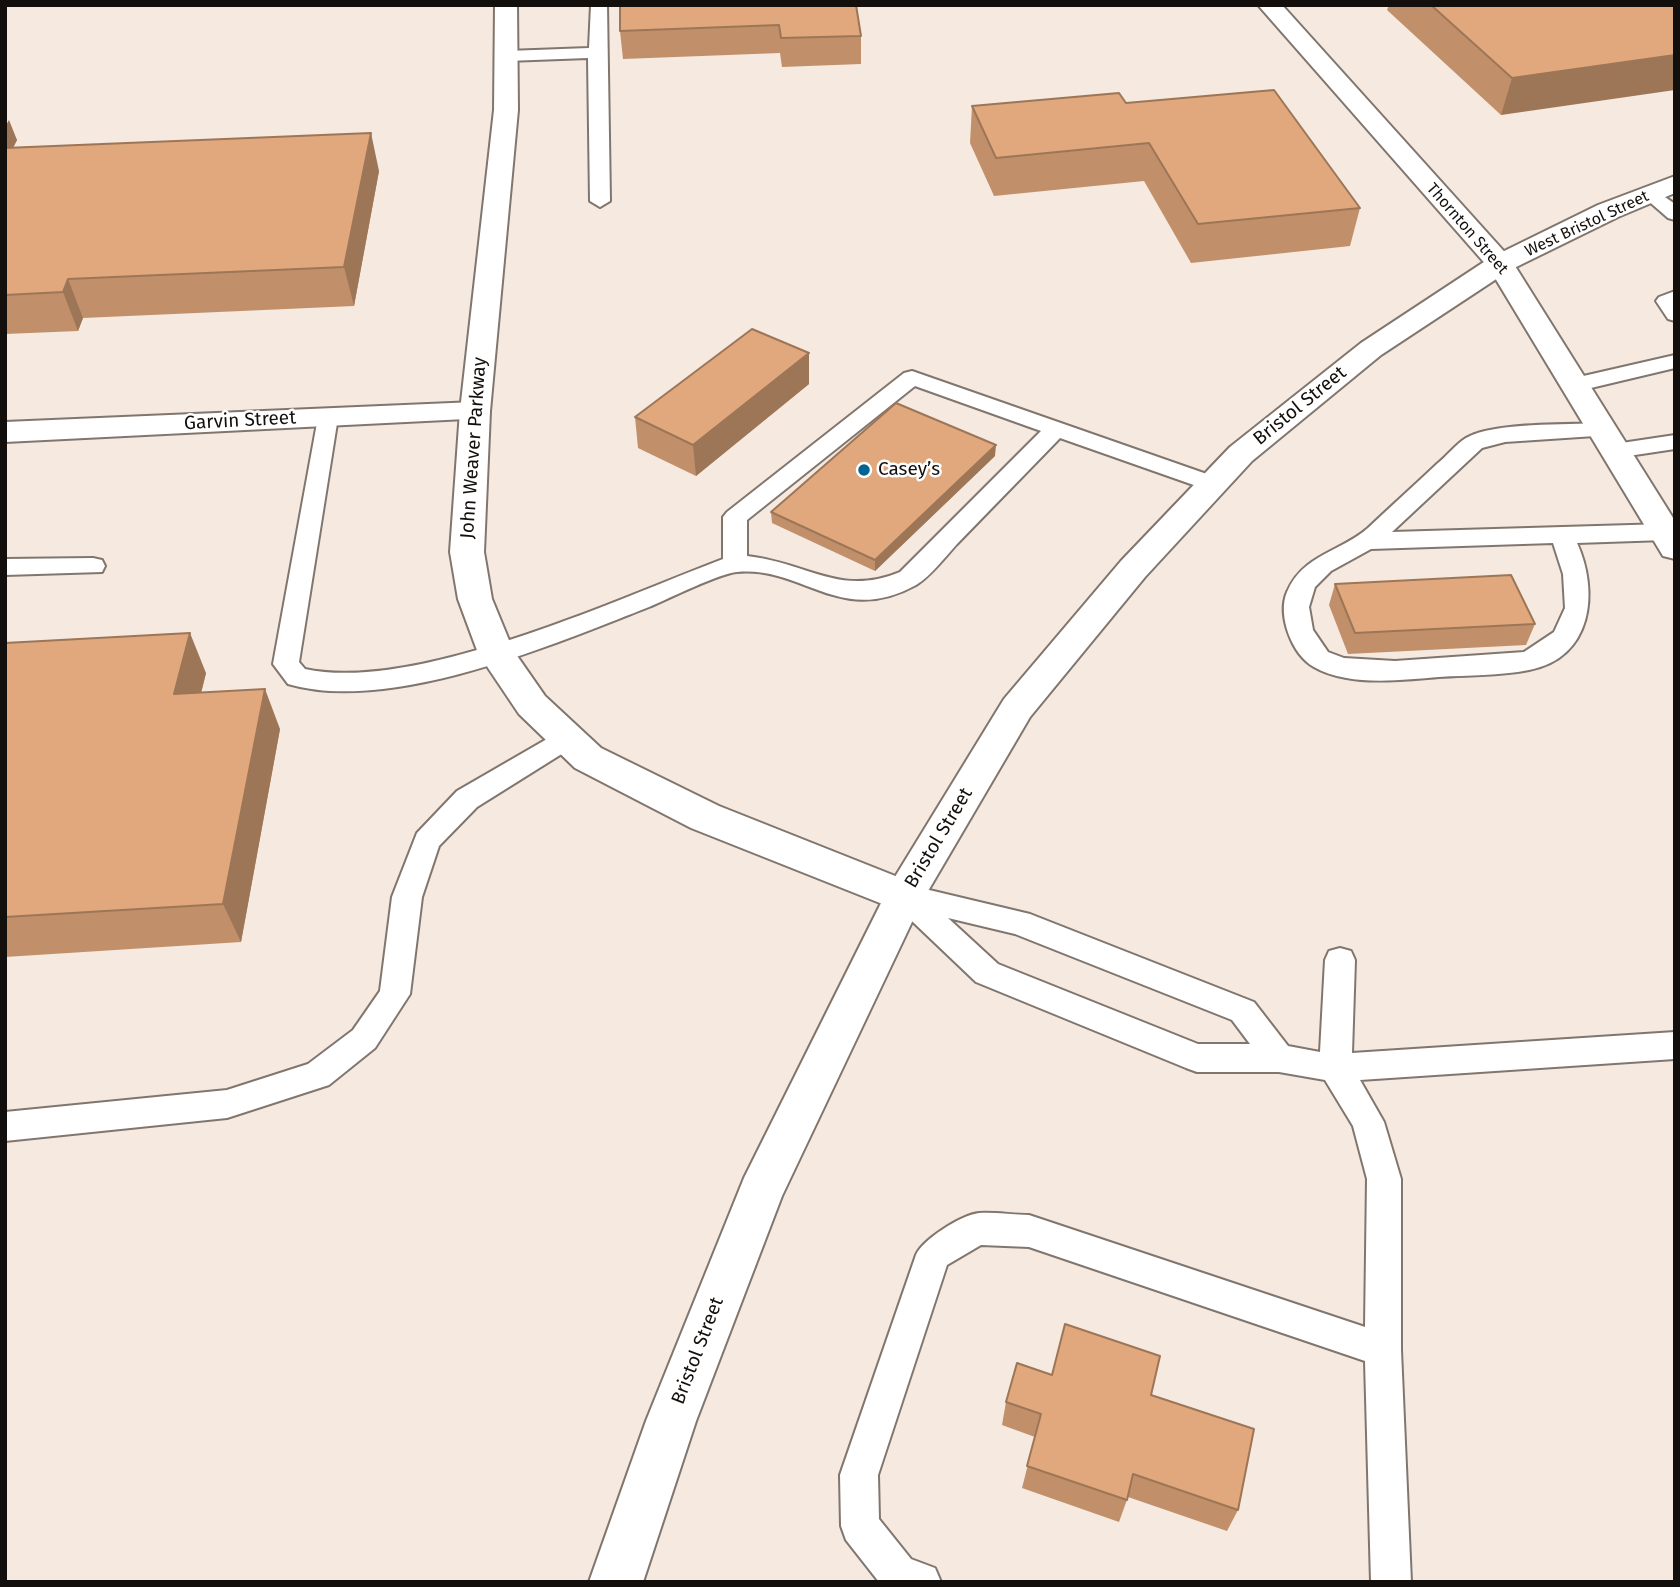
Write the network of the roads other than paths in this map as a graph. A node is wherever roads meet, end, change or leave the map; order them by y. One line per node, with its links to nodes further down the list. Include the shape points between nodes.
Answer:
1 (506, 5): 5 (main road, John Weaver Parkway)
2 (599, 5): 4 (lane)
3 (1269, 5): 9 (main road, Thornton Street)
4 (597, 53): 5 (lane); 7 (lane)
5 (507, 56): 14 (main road, John Weaver Parkway, via 506,110)
6 (1663, 189): 8 (lane); 9 (main road, West Bristol Street)
7 (600, 201)
8 (1675, 214)
9 (1500, 264): 13 (main road, Thornton Street); 20 (main road, Bristol Street, via 1371,349 1241,454)
10 (1675, 297): 11 (lane, via 1666,301)
11 (1675, 315)
12 (1675, 361): 13 (lane)
13 (1574, 385): 18 (main road, Thornton Street)
14 (475, 411): 15 (main road, Garvin Street); 27 (main road, John Weaver Parkway, via 467,552 475,599)
15 (327, 417): 17 (main road, Garvin Street); 27 (lane, via 286,664 297,677 332,683 405,674)
16 (1056, 429): 20 (lane); 24 (lane, via 909,578 885,589 860,594 827,589 786,571); 24 (lane, via 912,377 735,517)
17 (5, 432)
18 (1609, 440): 19 (lane); 22 (main road, Thornton Street); 23 (lane, via 1505,435 1474,443)
19 (1675, 442)
20 (1213, 484): 29 (main road, Bristol Street, via 1133,569 1017,708)
21 (1561, 535): 22 (lane); 23 (lane); 23 (lane, via 1575,562 1577,616 1551,652 1529,662 1353,670 1322,660 1305,640 1296,610 1299,590 1331,557)
22 (1670, 540)
23 (1367, 541)
24 (735, 563): 27 (lane)
25 (93, 566): 26 (lane)
26 (5, 567)
27 (496, 653): 28 (main road, John Weaver Parkway, via 532,705)
28 (566, 738): 29 (main road, John Weaver Parkway, via 588,758 705,817); 34 (lane, via 467,799 427,841 407,897 395,995 364,1039 318,1075 227,1104)
29 (904, 896): 32 (lane, via 1019,923 1243,1011); 32 (lane, via 987,973 1197,1058); 36 (main road, Bristol Street, via 760,1194 671,1421)
30 (1340, 960): 33 (lane)
31 (1675, 1045): 33 (lane)
32 (1279, 1058): 33 (lane)
33 (1335, 1068): 35 (lane, via 1368,1122 1384,1179)
34 (5, 1127)
35 (1383, 1350): 37 (lane, via 1029,1231 977,1229 933,1255 859,1475 860,1527 899,1574); 38 (lane)
36 (616, 1582)
37 (920, 1582)
38 (1391, 1582)

